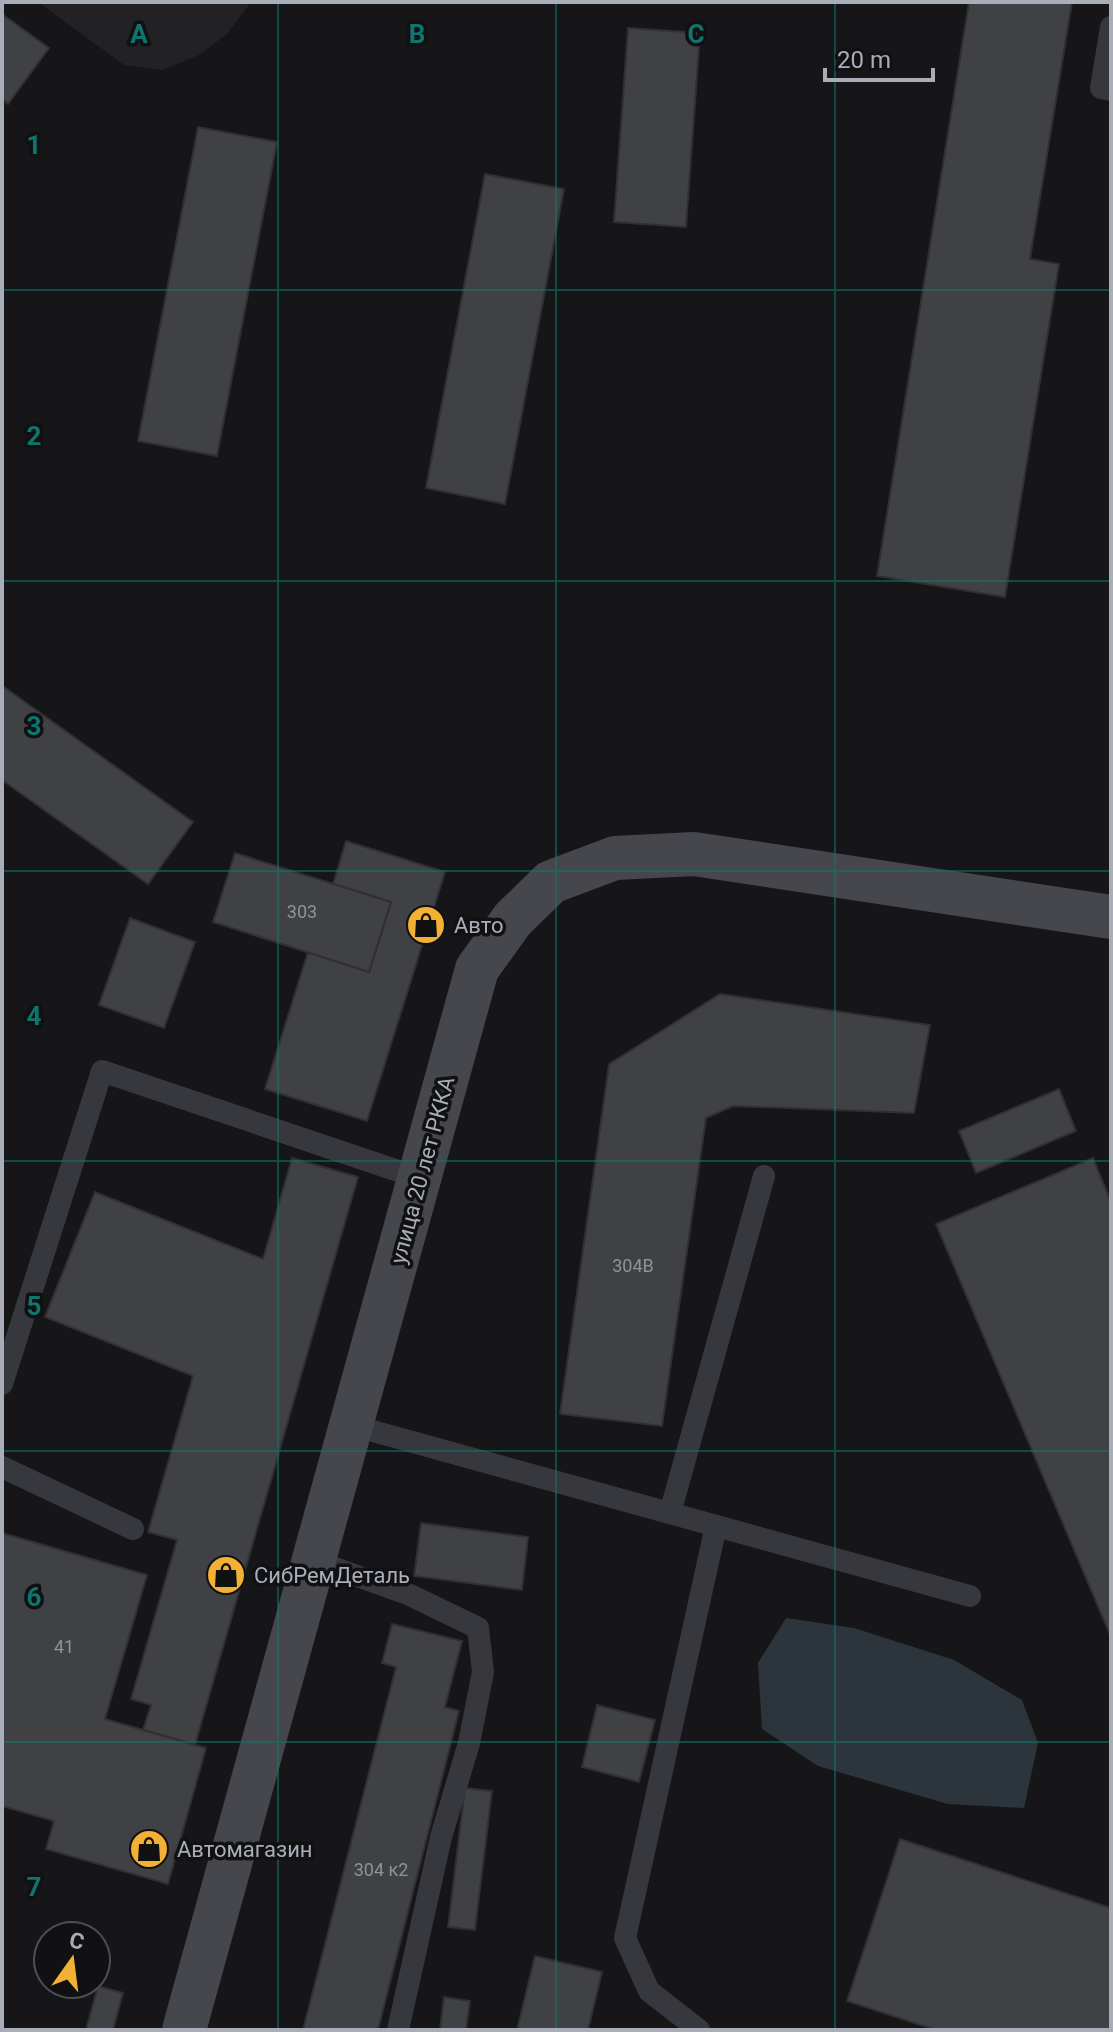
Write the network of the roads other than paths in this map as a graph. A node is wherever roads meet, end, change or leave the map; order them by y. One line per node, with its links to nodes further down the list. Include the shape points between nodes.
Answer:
1 (1111, 27): 2 (lane, via 1101,88)
2 (1111, 90)
3 (1111, 917): 5 (main road, улица 20 лет РККА, via 694,854 615,858 589,867 551,882 513,919 477,969)
4 (764, 1176): 9 (lane)
5 (419, 1178): 6 (lane, via 102,1071); 7 (main road, улица 20 лет РККА)
6 (2, 1384)
7 (351, 1425): 9 (lane); 14 (main road, улица 20 лет РККА)
8 (2, 1467): 11 (lane)
9 (670, 1513): 10 (lane)
10 (716, 1526): 13 (lane); 16 (lane, via 625,1938 649,1991)
11 (133, 1529)
12 (310, 1559): 15 (lane, via 410,1595 478,1628 483,1672 469,1743 441,1837)
13 (970, 1596)
14 (184, 2030)
15 (398, 2030)
16 (699, 2030)

